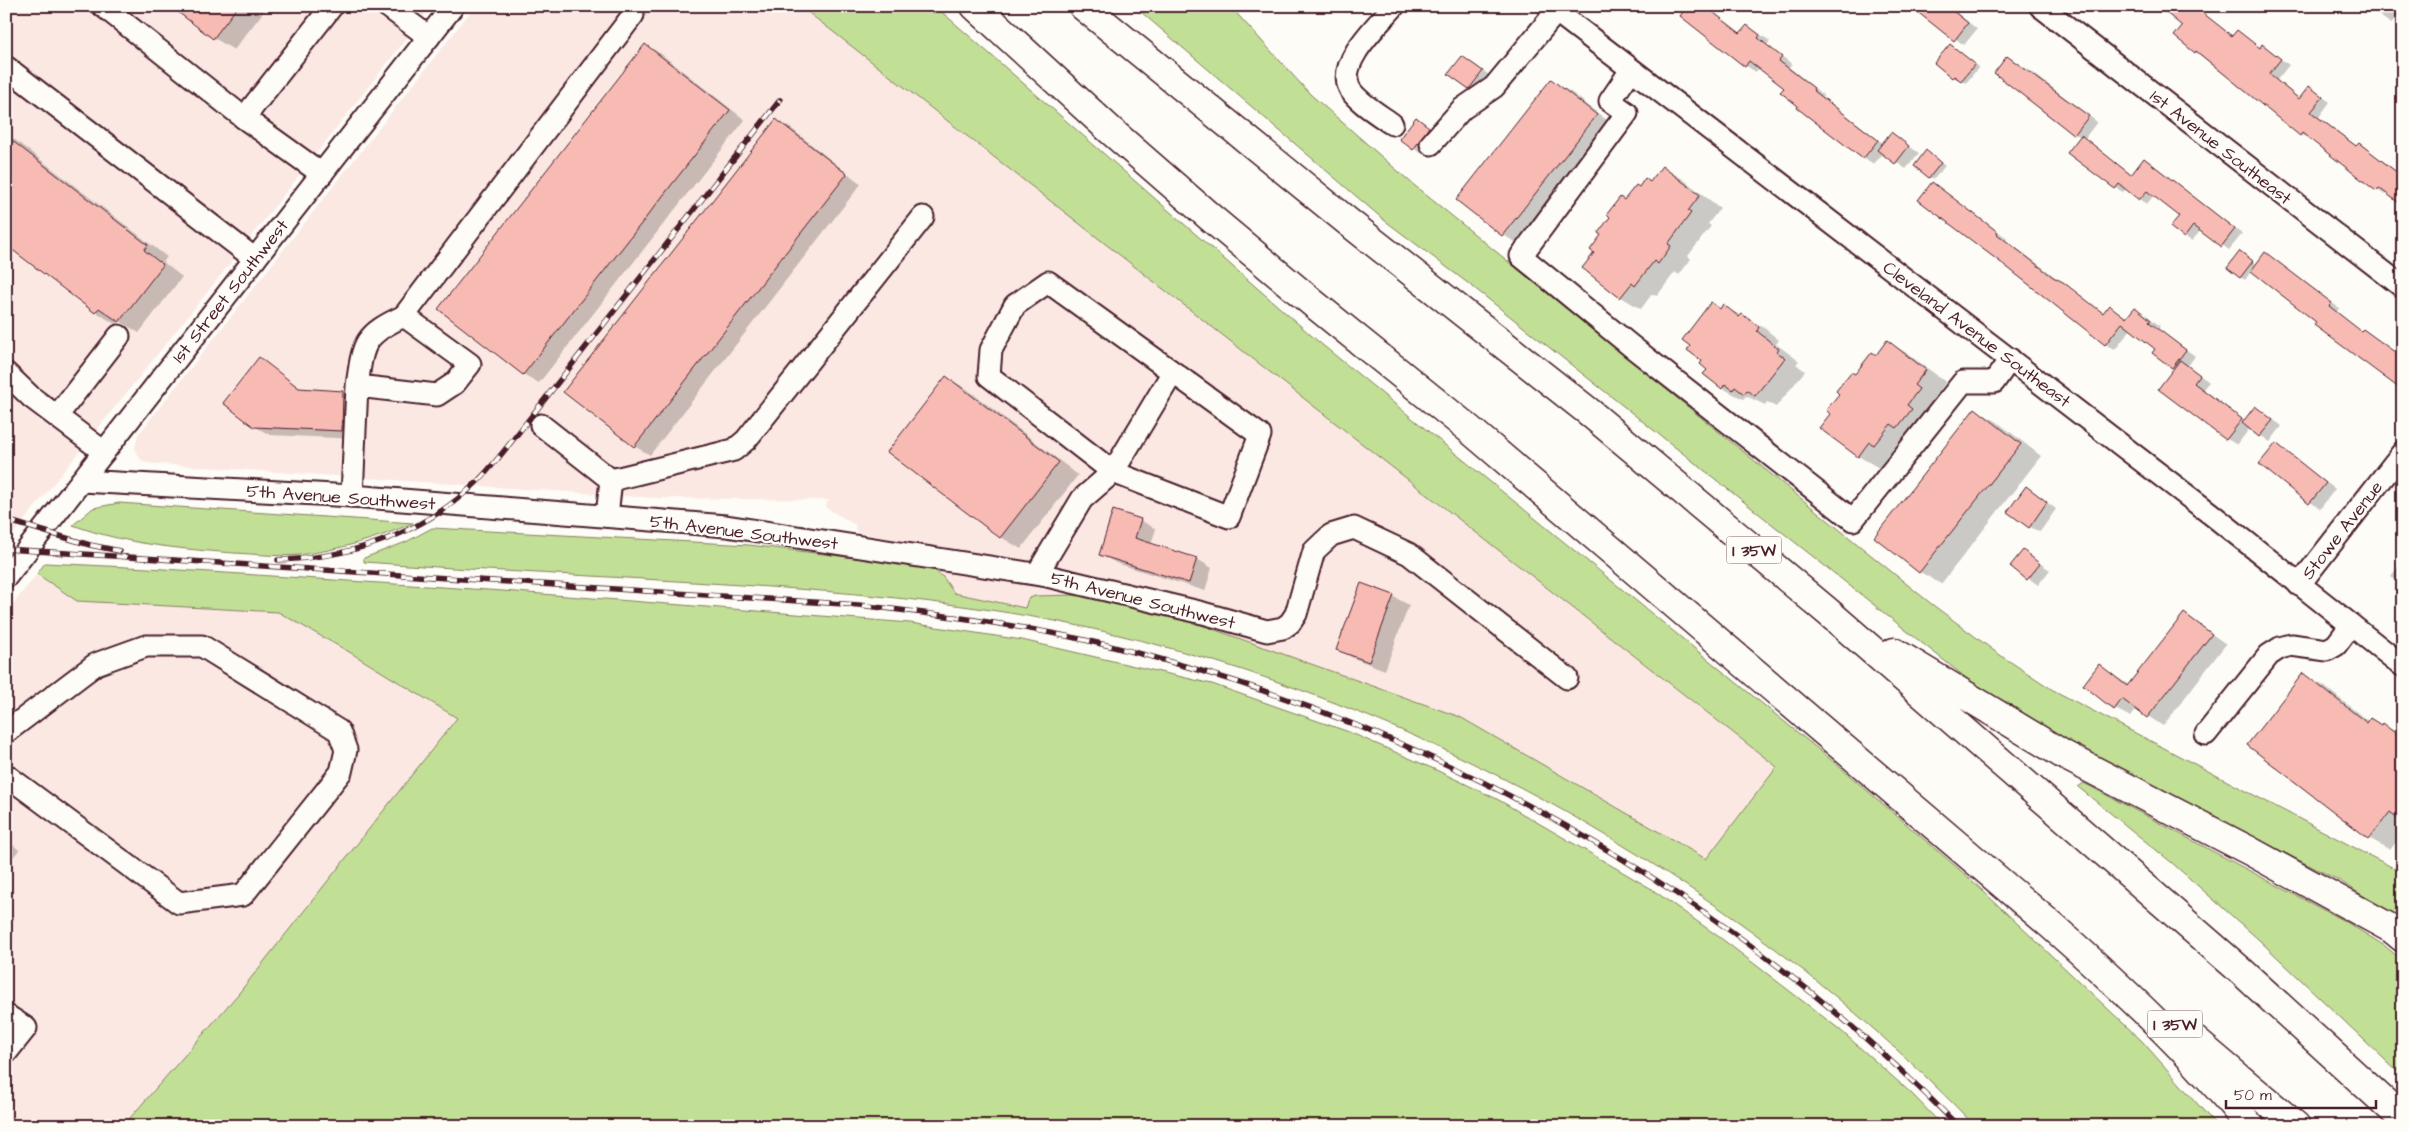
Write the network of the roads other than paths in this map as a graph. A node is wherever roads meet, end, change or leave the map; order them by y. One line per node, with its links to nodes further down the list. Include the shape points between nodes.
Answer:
1 (103, 6): 14 (street)
2 (332, 6): 14 (street)
3 (387, 6): 11 (street)
4 (453, 6): 11 (street, 1st Street Southwest)
5 (632, 6): 21 (street, via 633,15)
6 (975, 6): 46 (highway, I 35W, via 1211,218 1468,429)
7 (1083, 6): 39 (highway, I 35W, via 1589,412)
8 (1394, 6): 15 (street, via 1354,54 1347,71 1349,87 1361,101)
9 (2040, 6): 20 (street, 1st Avenue Southeast)
10 (1552, 9): 13 (street, Cleveland Avenue Southeast); 16 (street, via 1494,87 1462,109)
11 (429, 37): 17 (street, 1st Street Southwest)
12 (6, 67): 19 (street)
13 (1631, 70): 23 (street, Cleveland Avenue Southeast); 23 (street, via 1610,101 1627,113 1521,256 1853,520 1963,382 1994,382)
14 (244, 118): 17 (street)
15 (1392, 124)
16 (1431, 144)
17 (322, 174): 19 (street, 1st Street Southwest)
18 (923, 217): 32 (street, via 746,440 734,450)
19 (255, 259): 29 (street, 1st Street Southwest)
20 (2403, 287)
21 (404, 316): 26 (street, via 369,337); 26 (street, via 470,364 455,383 437,395)
22 (119, 336): 27 (street)
23 (2010, 359): 38 (street, Cleveland Avenue Southeast)
24 (1173, 372): 31 (street); 31 (street, via 1260,435 1228,517); 31 (street, via 1048,282 1015,305 992,350 989,376)
25 (6, 373): 27 (street)
26 (356, 386): 34 (street)
27 (56, 416): 29 (street)
28 (541, 425): 32 (street)
29 (104, 452): 33 (street, 1st Street Southwest)
30 (2403, 452): 38 (street, Stowe Avenue)
31 (1113, 472): 36 (street, via 1082,499)
32 (612, 480): 35 (street)
33 (81, 481): 34 (street, 5th Avenue Southwest); 37 (street, 1st Street Southwest)
34 (352, 496): 35 (street, 5th Avenue Southwest)
35 (607, 516): 36 (street, 5th Avenue Southwest, via 726,526)
36 (1037, 574): 42 (street, 5th Avenue Southwest, via 1253,628 1277,630 1290,623 1298,610 1314,551 1331,535 1354,528 1409,554)
37 (6, 577)
38 (2299, 585): 40 (street, Cleveland Avenue Southeast)
39 (1828, 612): 47 (highway, via 2064,756 2318,887); 50 (highway, I 35W, via 2240,970)
40 (2350, 625): 41 (street, Cleveland Avenue Southeast); 44 (street, via 2336,645 2327,650 2291,645 2269,655)
41 (2403, 666)
42 (1567, 678)
43 (6, 732): 45 (street, via 96,664 146,646 202,646 339,731 346,750 341,772 244,895 179,903)
44 (2206, 734)
45 (6, 776)
46 (2052, 926): 51 (highway, via 2180,1046); 52 (highway, I 35W, via 2214,1055)
47 (2403, 938)
48 (6, 1015): 49 (street, via 26,1028)
49 (6, 1053)
50 (2403, 1119)
51 (2250, 1126)
52 (2296, 1126)

